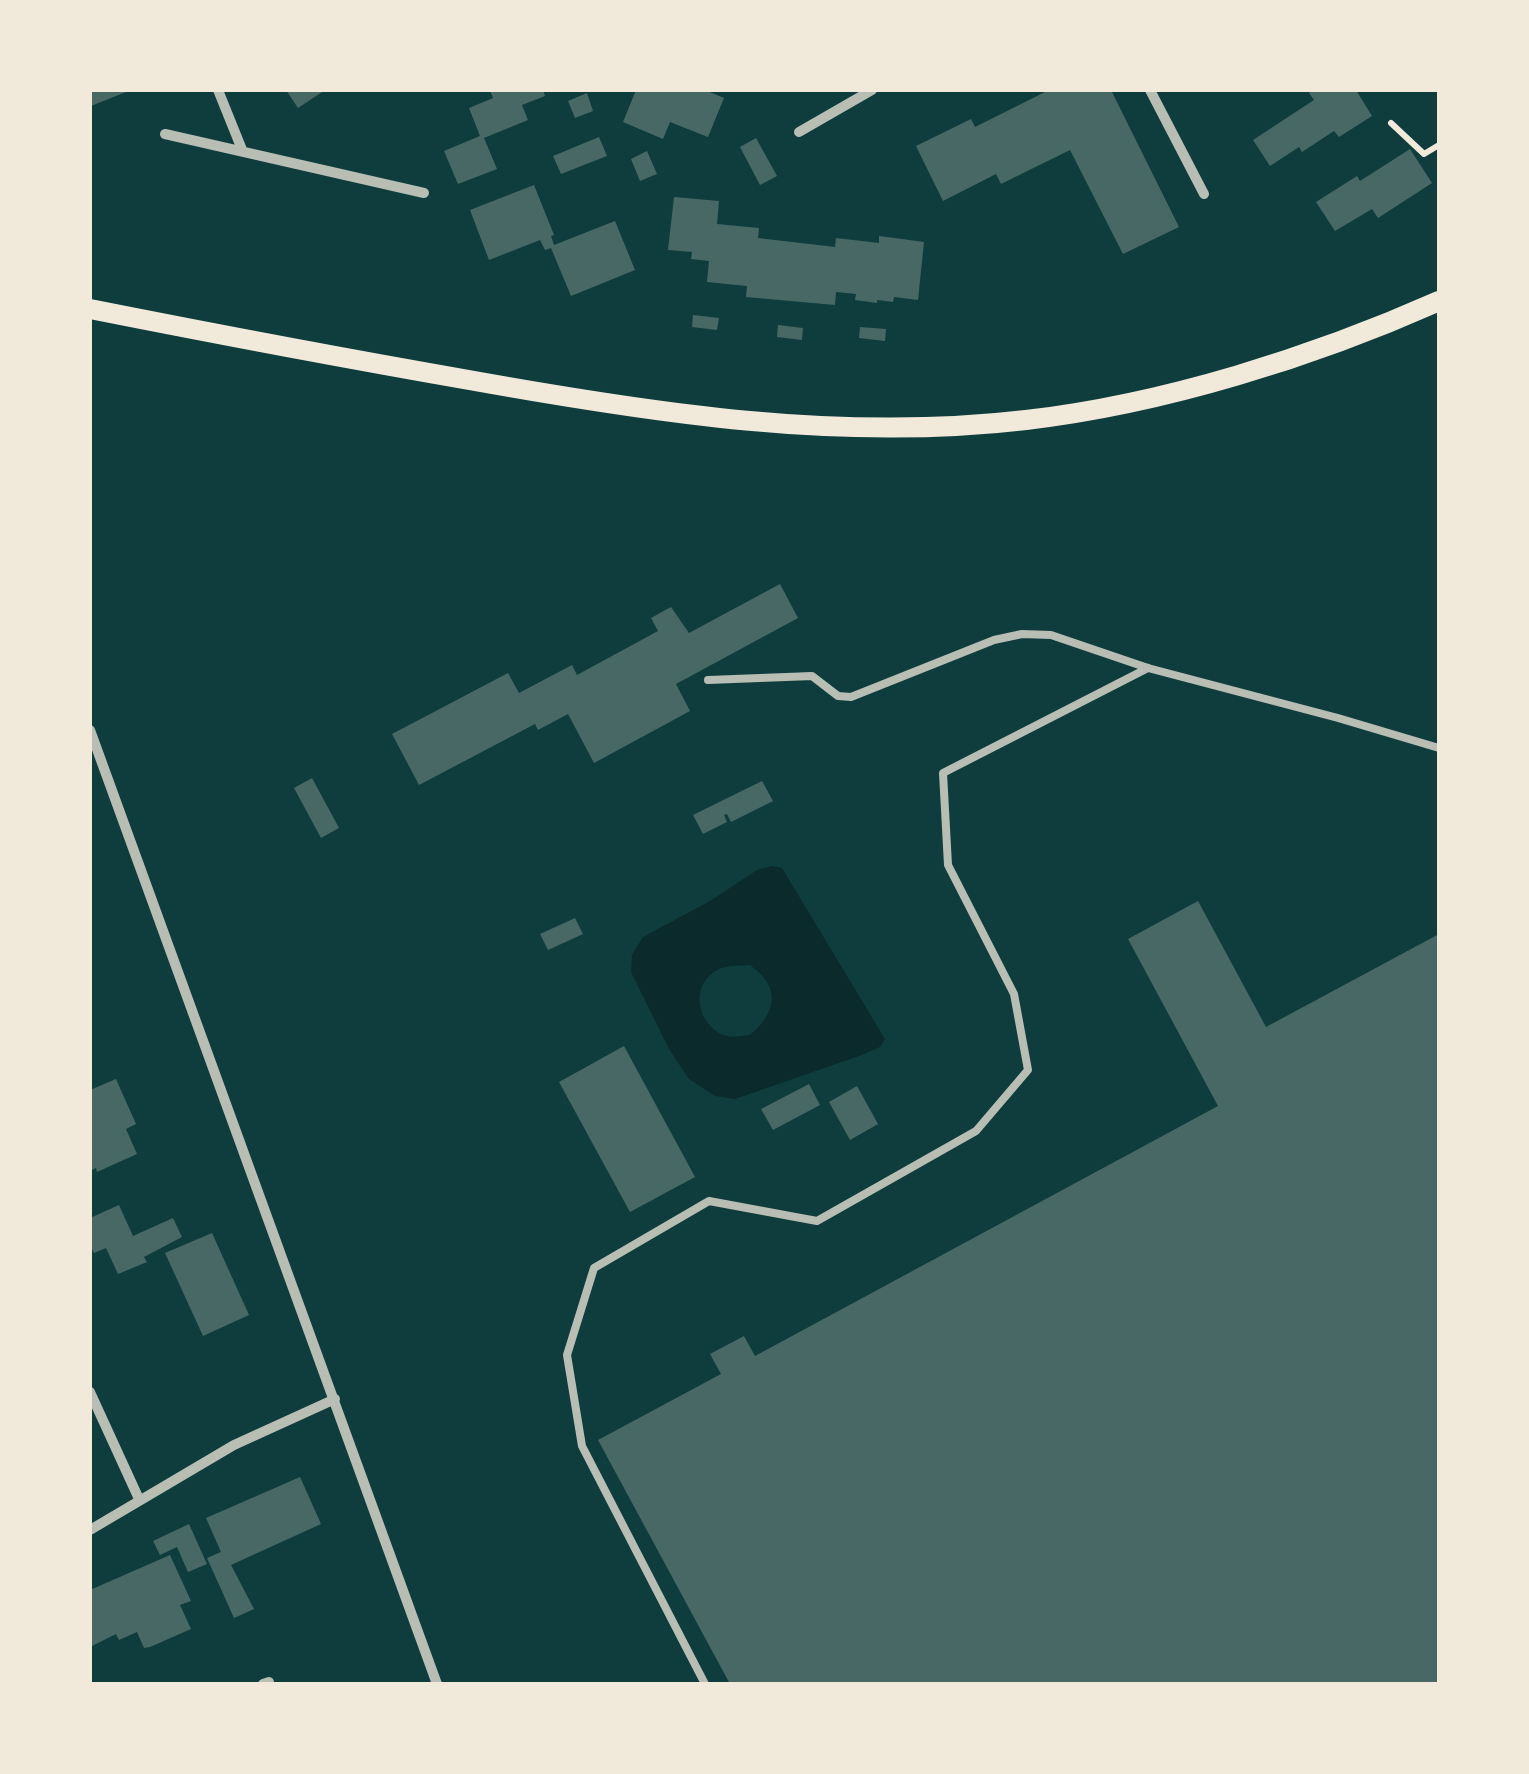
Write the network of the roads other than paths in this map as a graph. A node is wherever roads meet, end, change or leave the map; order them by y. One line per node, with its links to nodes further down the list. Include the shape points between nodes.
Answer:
1 (218, 90): 6 (street)
2 (872, 90): 4 (street)
3 (1150, 90): 8 (street)
4 (799, 132)
5 (165, 134): 6 (street)
6 (243, 152): 7 (street)
7 (424, 193)
8 (1204, 194)
9 (1439, 300): 10 (main road, via 1385,325 1196,387 1064,414 926,428 729,420 566,398)
10 (90, 309)
11 (1148, 668): 12 (lane, via 1051,635 1022,634 960,651 851,697 838,696 812,676); 14 (lane); 20 (lane, via 943,773 948,865 1014,994 1028,1070 976,1130 817,1221 708,1202 594,1268 567,1355 582,1446)
12 (708, 680)
13 (90, 730): 16 (street)
14 (1439, 748)
15 (90, 1392): 17 (street)
16 (335, 1398): 17 (street, via 234,1444); 19 (street)
17 (139, 1499): 18 (street)
18 (90, 1530)
19 (437, 1684)
20 (705, 1684)

